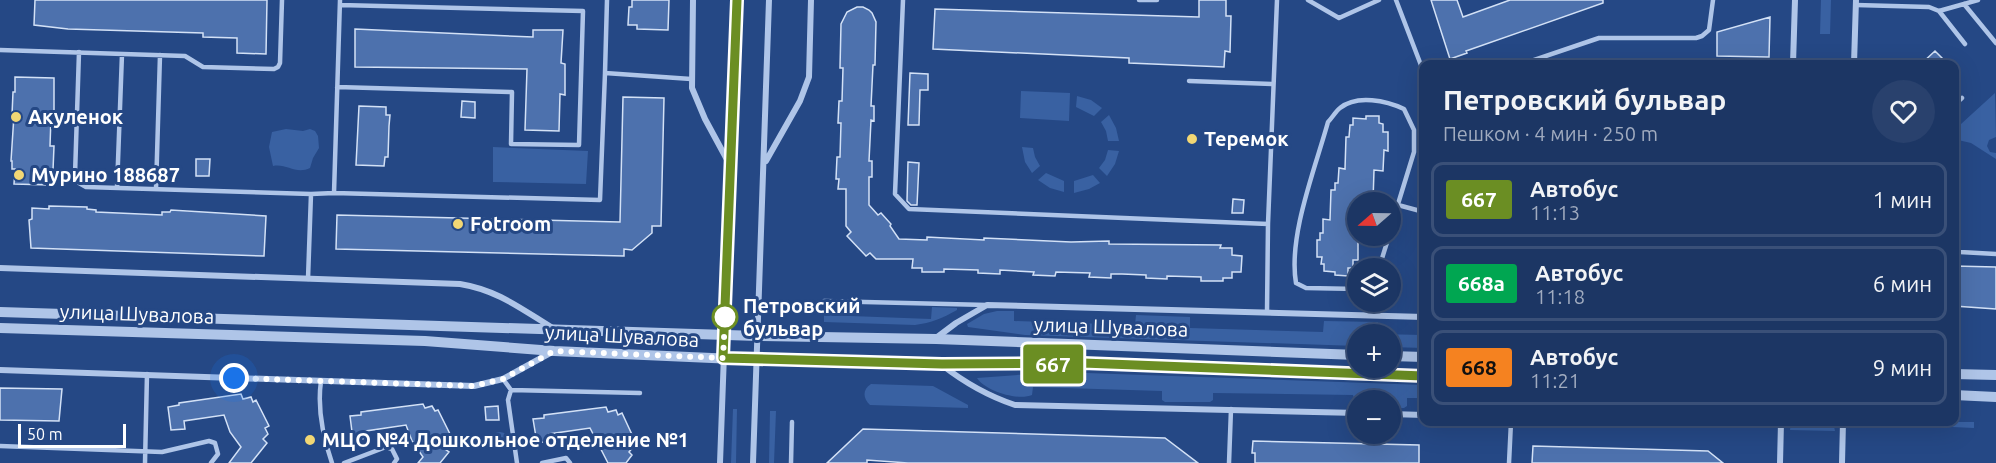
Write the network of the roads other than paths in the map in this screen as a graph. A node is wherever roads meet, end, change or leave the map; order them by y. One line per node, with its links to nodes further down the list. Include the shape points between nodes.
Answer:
1 (282, 0): 27 (lane, via 280,63 274,69 203,67 185,56)
2 (607, 0): 32 (lane)
3 (693, 0): 33 (street)
4 (736, 0): 40 (street)
5 (769, 0): 39 (street)
6 (811, 0): 39 (street, via 809,77)
7 (903, 0): 48 (lane, via 895,194 909,209)
8 (1139, 0): 9 (lane)
9 (1157, 0)
10 (1277, 0): 35 (lane)
11 (1308, 0): 12 (lane, via 1339,18)
12 (1379, 0)
13 (1396, 0): 28 (lane)
14 (1713, 0): 29 (lane, via 1709,30 1696,38 1599,38)
15 (1795, 0): 30 (street)
16 (1978, 0): 20 (lane)
17 (340, 2): 18 (lane); 36 (lane)
18 (419, 3): 36 (lane, via 583,11 579,145 511,144 512,92)
19 (1856, 3): 21 (lane, via 1929,7); 31 (street)
20 (1964, 4): 21 (lane); 22 (lane)
21 (1939, 11): 23 (lane)
22 (1996, 43)
23 (1965, 44)
24 (0, 50): 25 (lane)
25 (79, 52): 26 (lane); 41 (lane, via 75,175 86,187)
26 (122, 54): 27 (lane); 41 (lane)
27 (160, 55): 42 (lane)
28 (1419, 60)
29 (1534, 60)
30 (1793, 60)
31 (1854, 60)
32 (604, 73): 33 (lane); 43 (lane, via 600,200)
33 (691, 79): 40 (street, via 705,119)
34 (1189, 81): 35 (lane)
35 (1273, 84): 48 (lane)
36 (337, 87): 43 (lane)
37 (1962, 98): 38 (lane)
38 (1959, 101)
39 (765, 164): 62 (street)
40 (731, 167): 61 (street)
41 (117, 188): 42 (lane)
42 (156, 189): 44 (lane)
43 (334, 193): 44 (lane)
44 (311, 194): 52 (lane)
45 (1401, 195): 53 (lane, via 1414,152 1414,130 1404,109 1389,102 1352,101 1340,108 1328,122 1298,231 1293,267 1296,283 1306,288)
46 (1401, 206): 47 (lane)
47 (1419, 211)
48 (1268, 224): 57 (lane)
49 (1959, 252): 50 (lane)
50 (1996, 254)
51 (0, 268): 52 (street)
52 (308, 279): 60 (street, via 479,287)
53 (1347, 289)
54 (824, 301): 55 (lane)
55 (987, 305): 57 (street); 63 (street)
56 (0, 312): 60 (street, улица Шувалова)
57 (1267, 312): 58 (street)
58 (1419, 317)
59 (0, 328): 64 (street, улица Шувалова, via 425,341)
60 (554, 329): 61 (street, улица Шувалова)
61 (724, 334): 62 (street, улица Шувалова); 68 (street)
62 (758, 336): 63 (street, улица Шувалова); 69 (street)
63 (936, 339): 65 (street, улица Шувалова)
64 (554, 351): 68 (street, улица Шувалова); 76 (street)
65 (1347, 355)
66 (1401, 356): 67 (street)
67 (1419, 357)
68 (723, 358): 69 (street, улица Шувалова); 100 (street)
69 (757, 360): 70 (street, улица Шувалова); 101 (street)
70 (942, 364): 75 (street, улица Шувалова, via 1083,363); 82 (street, via 962,381 1015,405)
71 (0, 370): 72 (street)
72 (147, 374): 77 (street); 91 (lane)
73 (1959, 374): 74 (street)
74 (1996, 375)
75 (1419, 376)
76 (503, 379): 77 (street, via 474,386); 78 (lane)
77 (321, 381): 94 (lane, via 320,411)
78 (511, 390): 79 (lane); 97 (lane, via 508,400)
79 (640, 393)
80 (1959, 395): 81 (street)
81 (1996, 397)
82 (1231, 409): 83 (street); 103 (lane)
83 (1347, 413)
84 (1401, 414): 85 (street)
85 (1419, 415)
86 (792, 422): 102 (lane)
87 (1510, 426): 104 (lane)
88 (1781, 426): 105 (street)
89 (1843, 426): 106 (street)
90 (0, 446): 91 (lane)
91 (145, 451): 92 (lane); 93 (lane, via 162,452 209,441 218,450)
92 (145, 463)
93 (211, 463)
94 (332, 463)
95 (344, 463): 96 (lane, via 386,447 396,455)
96 (394, 463)
97 (517, 463)
98 (542, 463): 99 (lane, via 566,458)
99 (570, 463)
100 (720, 463)
101 (753, 463)
102 (791, 463)
103 (1229, 463)
104 (1509, 463)
105 (1780, 463)
106 (1842, 463)

